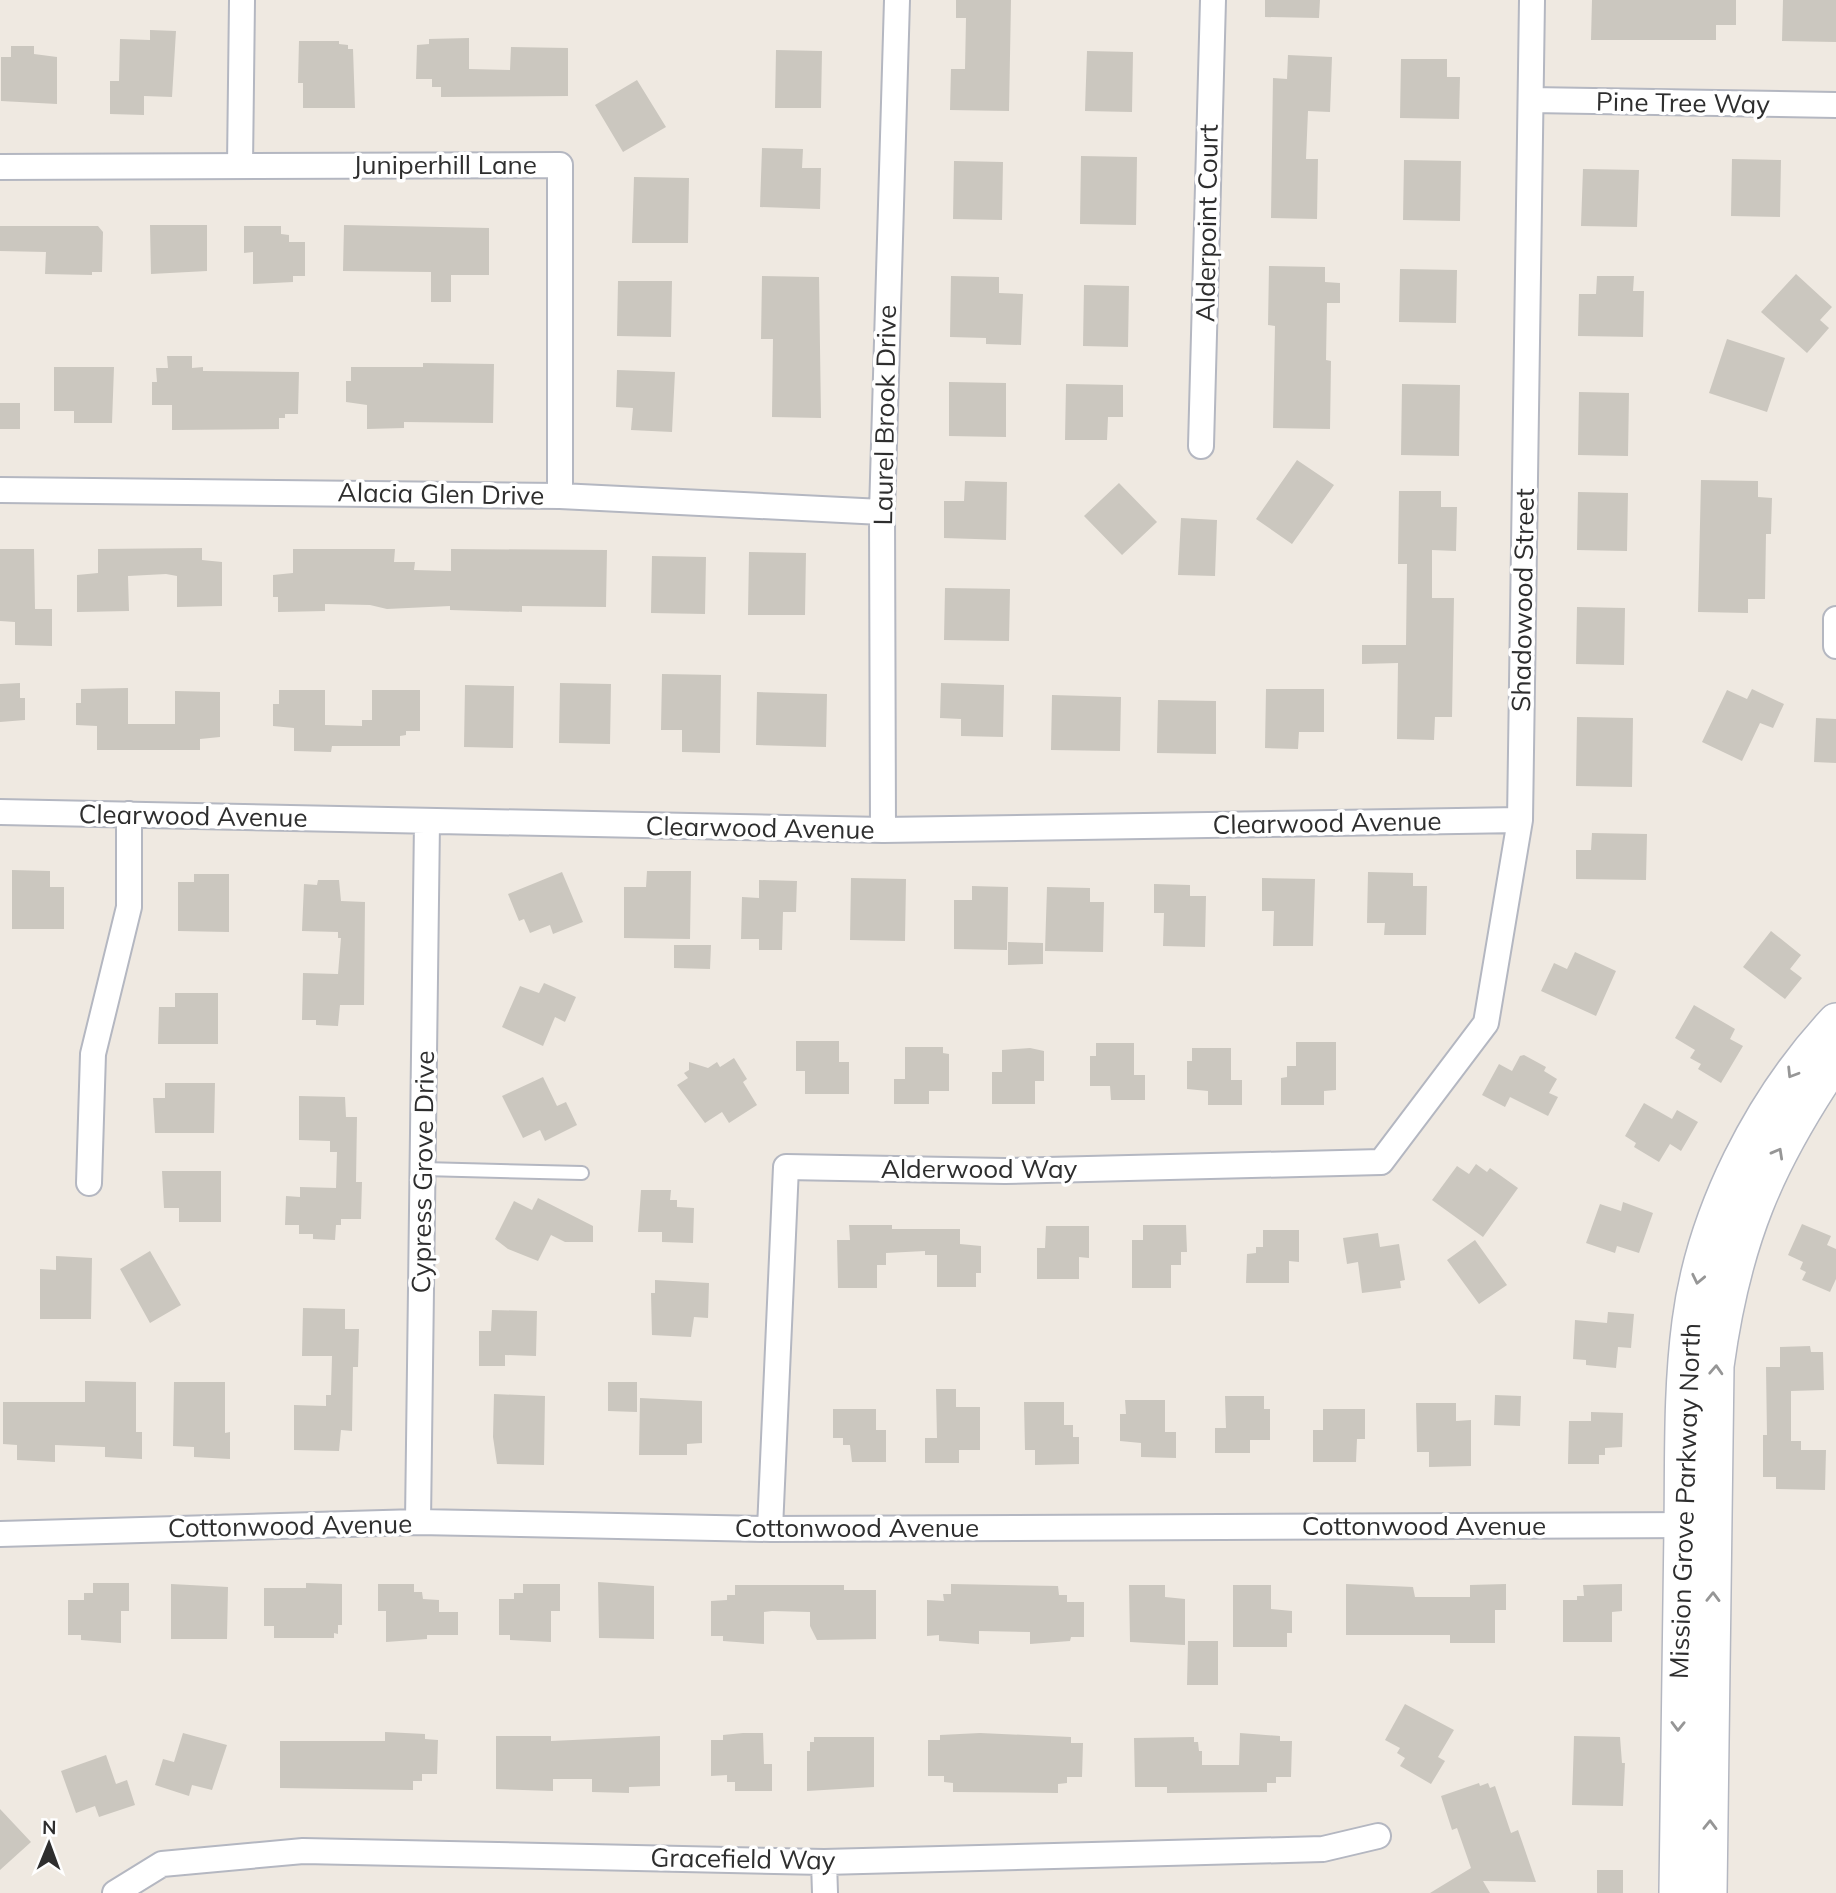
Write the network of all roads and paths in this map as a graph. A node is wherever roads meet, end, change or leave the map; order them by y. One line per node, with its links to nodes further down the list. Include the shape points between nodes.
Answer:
1 (242, 0): 7 (street)
2 (897, 0): 12 (street, Laurel Brook Drive)
3 (1213, 0): 9 (street, Alderpoint Court)
4 (1532, 0): 5 (street, Shadowood Street)
5 (1531, 100): 6 (street, Pine Tree Way); 17 (street, Shadowood Street)
6 (1836, 105)
7 (240, 165): 8 (street, Juniperhill Lane); 11 (street, Juniperhill Lane, via 560,165)
8 (0, 167)
9 (1201, 446)
10 (0, 490): 11 (street, Alacia Glen Drive)
11 (560, 496): 12 (street, Alacia Glen Drive)
12 (882, 512): 19 (street, Laurel Brook Drive)
13 (1836, 619): 14 (street)
14 (1836, 646)
15 (0, 812): 16 (street, Clearwood Avenue)
16 (129, 814): 18 (street, Clearwood Avenue); 25 (street, via 129,907 93,1054)
17 (1520, 820): 19 (street, Clearwood Avenue); 22 (street, Shadowood Street, via 1486,1023)
18 (427, 822): 19 (street, Clearwood Avenue); 23 (street, Cypress Grove Drive)
19 (883, 830)
20 (1836, 1021): 27 (street, Mission Grove Parkway North, one-way to 27, via 1802,1058 1773,1103 1720,1212 1701,1268 1684,1375)
21 (1836, 1060): 27 (street, Mission Grove Parkway North, one-way to 21, via 1716,1366 1732,1272 1748,1218 1774,1159)
22 (1381, 1162): 28 (street, Alderwood Way, via 1005,1171 786,1167)
23 (423, 1169): 24 (lane); 26 (street, Cypress Grove Drive)
24 (582, 1172)
25 (89, 1184)
26 (418, 1522): 28 (street, Cottonwood Avenue); 29 (street, Cottonwood Avenue)
27 (1698, 1525): 28 (street, Cottonwood Avenue); 34 (street, Mission Grove Parkway North, one-way to 34); 35 (street, Mission Grove Parkway North, one-way to 27)
28 (770, 1529)
29 (0, 1534)
30 (1378, 1836): 31 (street, Gracefield Way, via 1323,1849)
31 (824, 1861): 32 (street, Gracefield Way, via 303,1851 162,1864); 33 (street)
32 (115, 1893)
33 (825, 1893)
34 (1676, 1893)
35 (1709, 1893)

